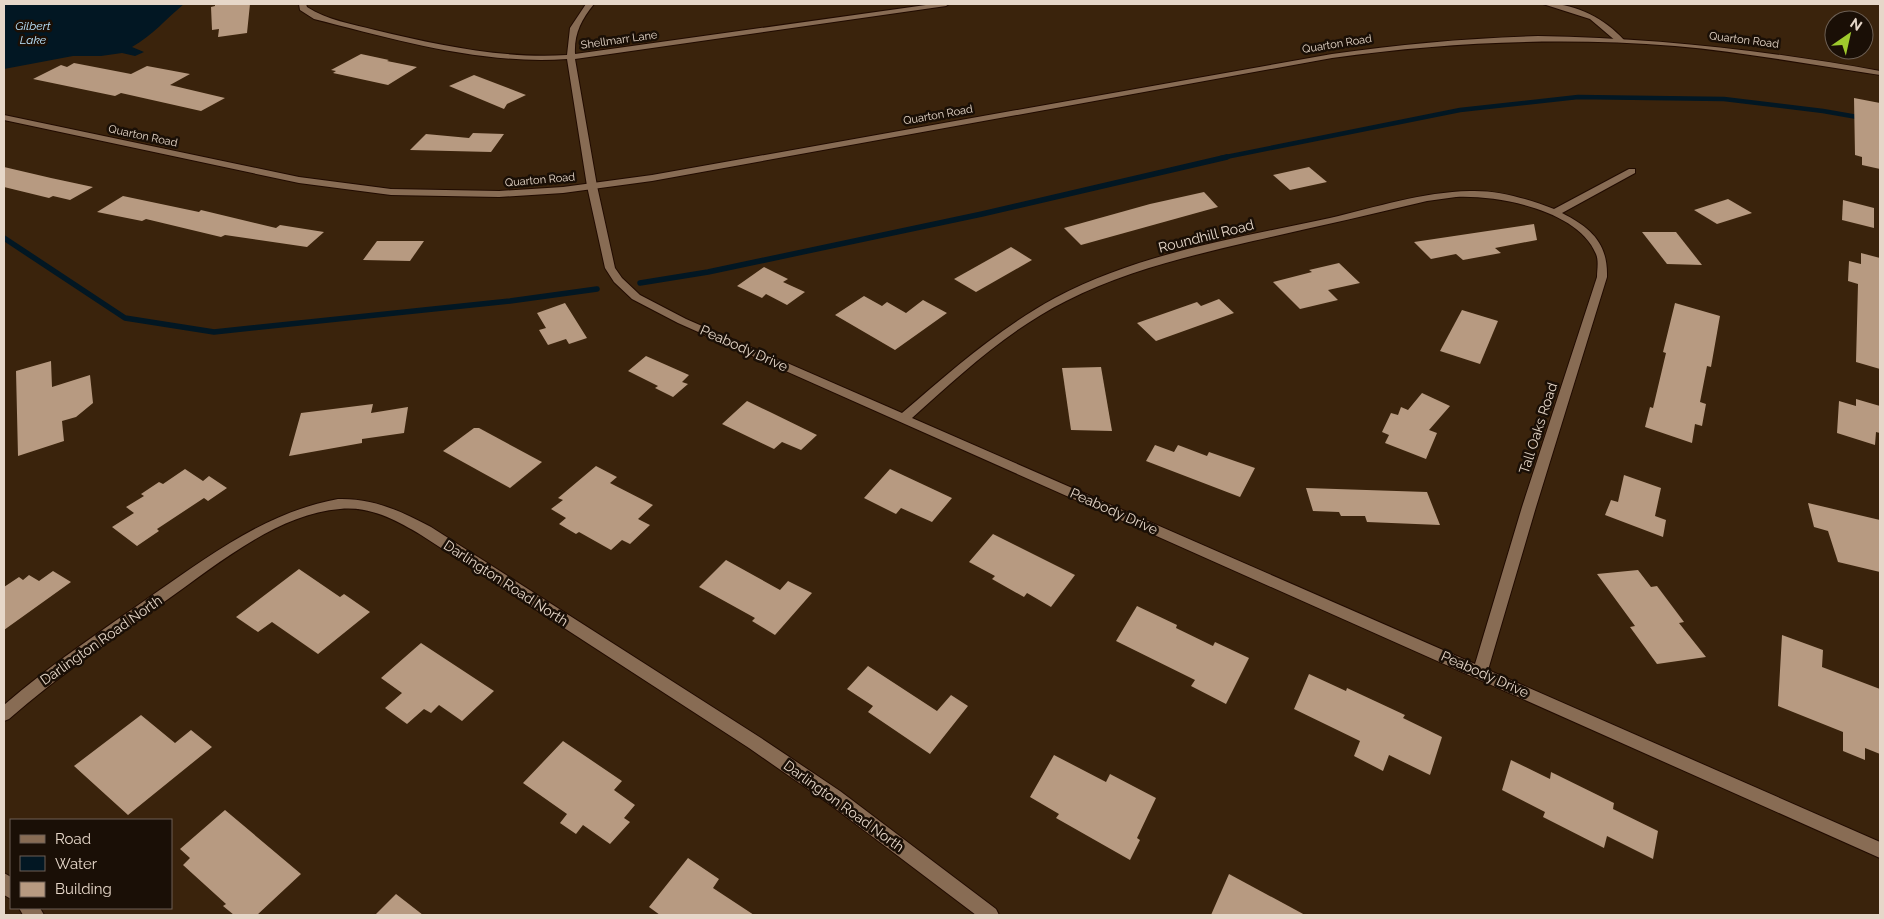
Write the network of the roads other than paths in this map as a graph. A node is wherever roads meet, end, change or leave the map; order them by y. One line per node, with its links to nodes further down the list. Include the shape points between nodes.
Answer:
1 (303, 4): 7 (street, Shellmarr Lane, via 303,8 316,17 457,49 495,56)
2 (590, 4): 7 (street, Peabody Drive, via 576,21 570,39)
3 (942, 4): 7 (street, Shellmarr Lane)
4 (1547, 4): 5 (street)
5 (1561, 5): 6 (street, via 1593,16)
6 (1620, 40): 8 (street, Quarton Road, via 1759,53); 11 (street, Quarton Road, via 1481,39 1360,51 712,168)
7 (571, 58): 11 (street, Peabody Drive)
8 (1880, 73)
9 (4, 118): 11 (street, Quarton Road, via 299,180 362,189 482,194)
10 (1632, 171): 12 (street)
11 (592, 186): 13 (street, Peabody Drive, via 610,268 636,297 682,321)
12 (1555, 213): 13 (street, Roundhill Road, via 1511,198 1457,194 1228,243 1139,268 1095,283 1037,312 984,349); 14 (street, Tall Oaks Road, via 1586,233 1596,244 1603,264 1602,277)
13 (904, 419): 14 (street, Peabody Drive)
14 (1480, 672): 16 (street, Peabody Drive)
15 (4, 714): 17 (street, Darlington Road North, via 82,652 272,525 315,508 336,504 369,505 396,514 426,531 755,743 834,797)
16 (1880, 850)
17 (990, 915)

